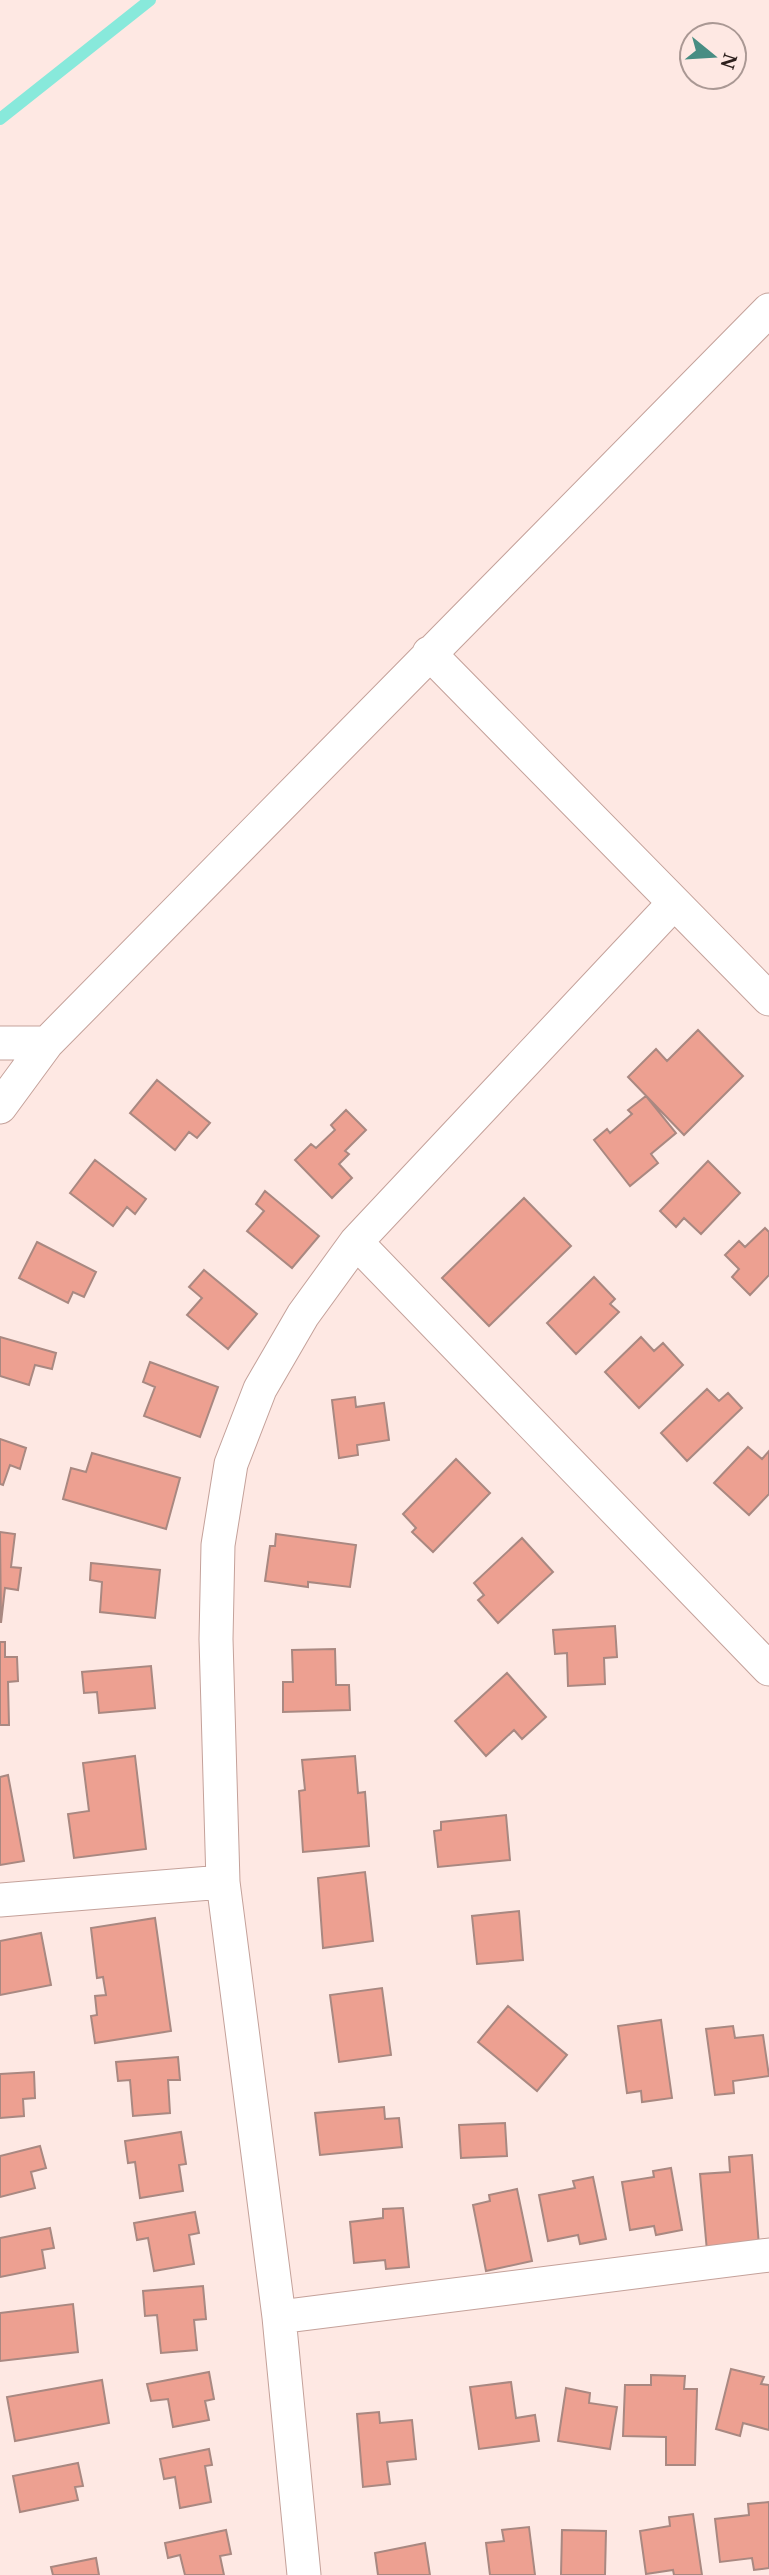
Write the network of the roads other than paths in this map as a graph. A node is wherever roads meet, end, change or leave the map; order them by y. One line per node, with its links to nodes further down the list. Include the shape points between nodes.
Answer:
1 (769, 310): 2 (street)
2 (429, 653): 3 (street); 6 (street)
3 (674, 903): 4 (street); 8 (street)
4 (769, 999)
5 (0, 1043): 6 (street)
6 (47, 1043): 7 (street)
7 (0, 1107)
8 (356, 1242): 9 (street); 10 (street, via 303,1315 260,1389 230,1464 218,1545 216,1639)
9 (769, 1669)
10 (223, 1882): 11 (street); 13 (street)
11 (0, 1900)
12 (769, 2255): 13 (street)
13 (279, 2317): 14 (street)
14 (304, 2575)

